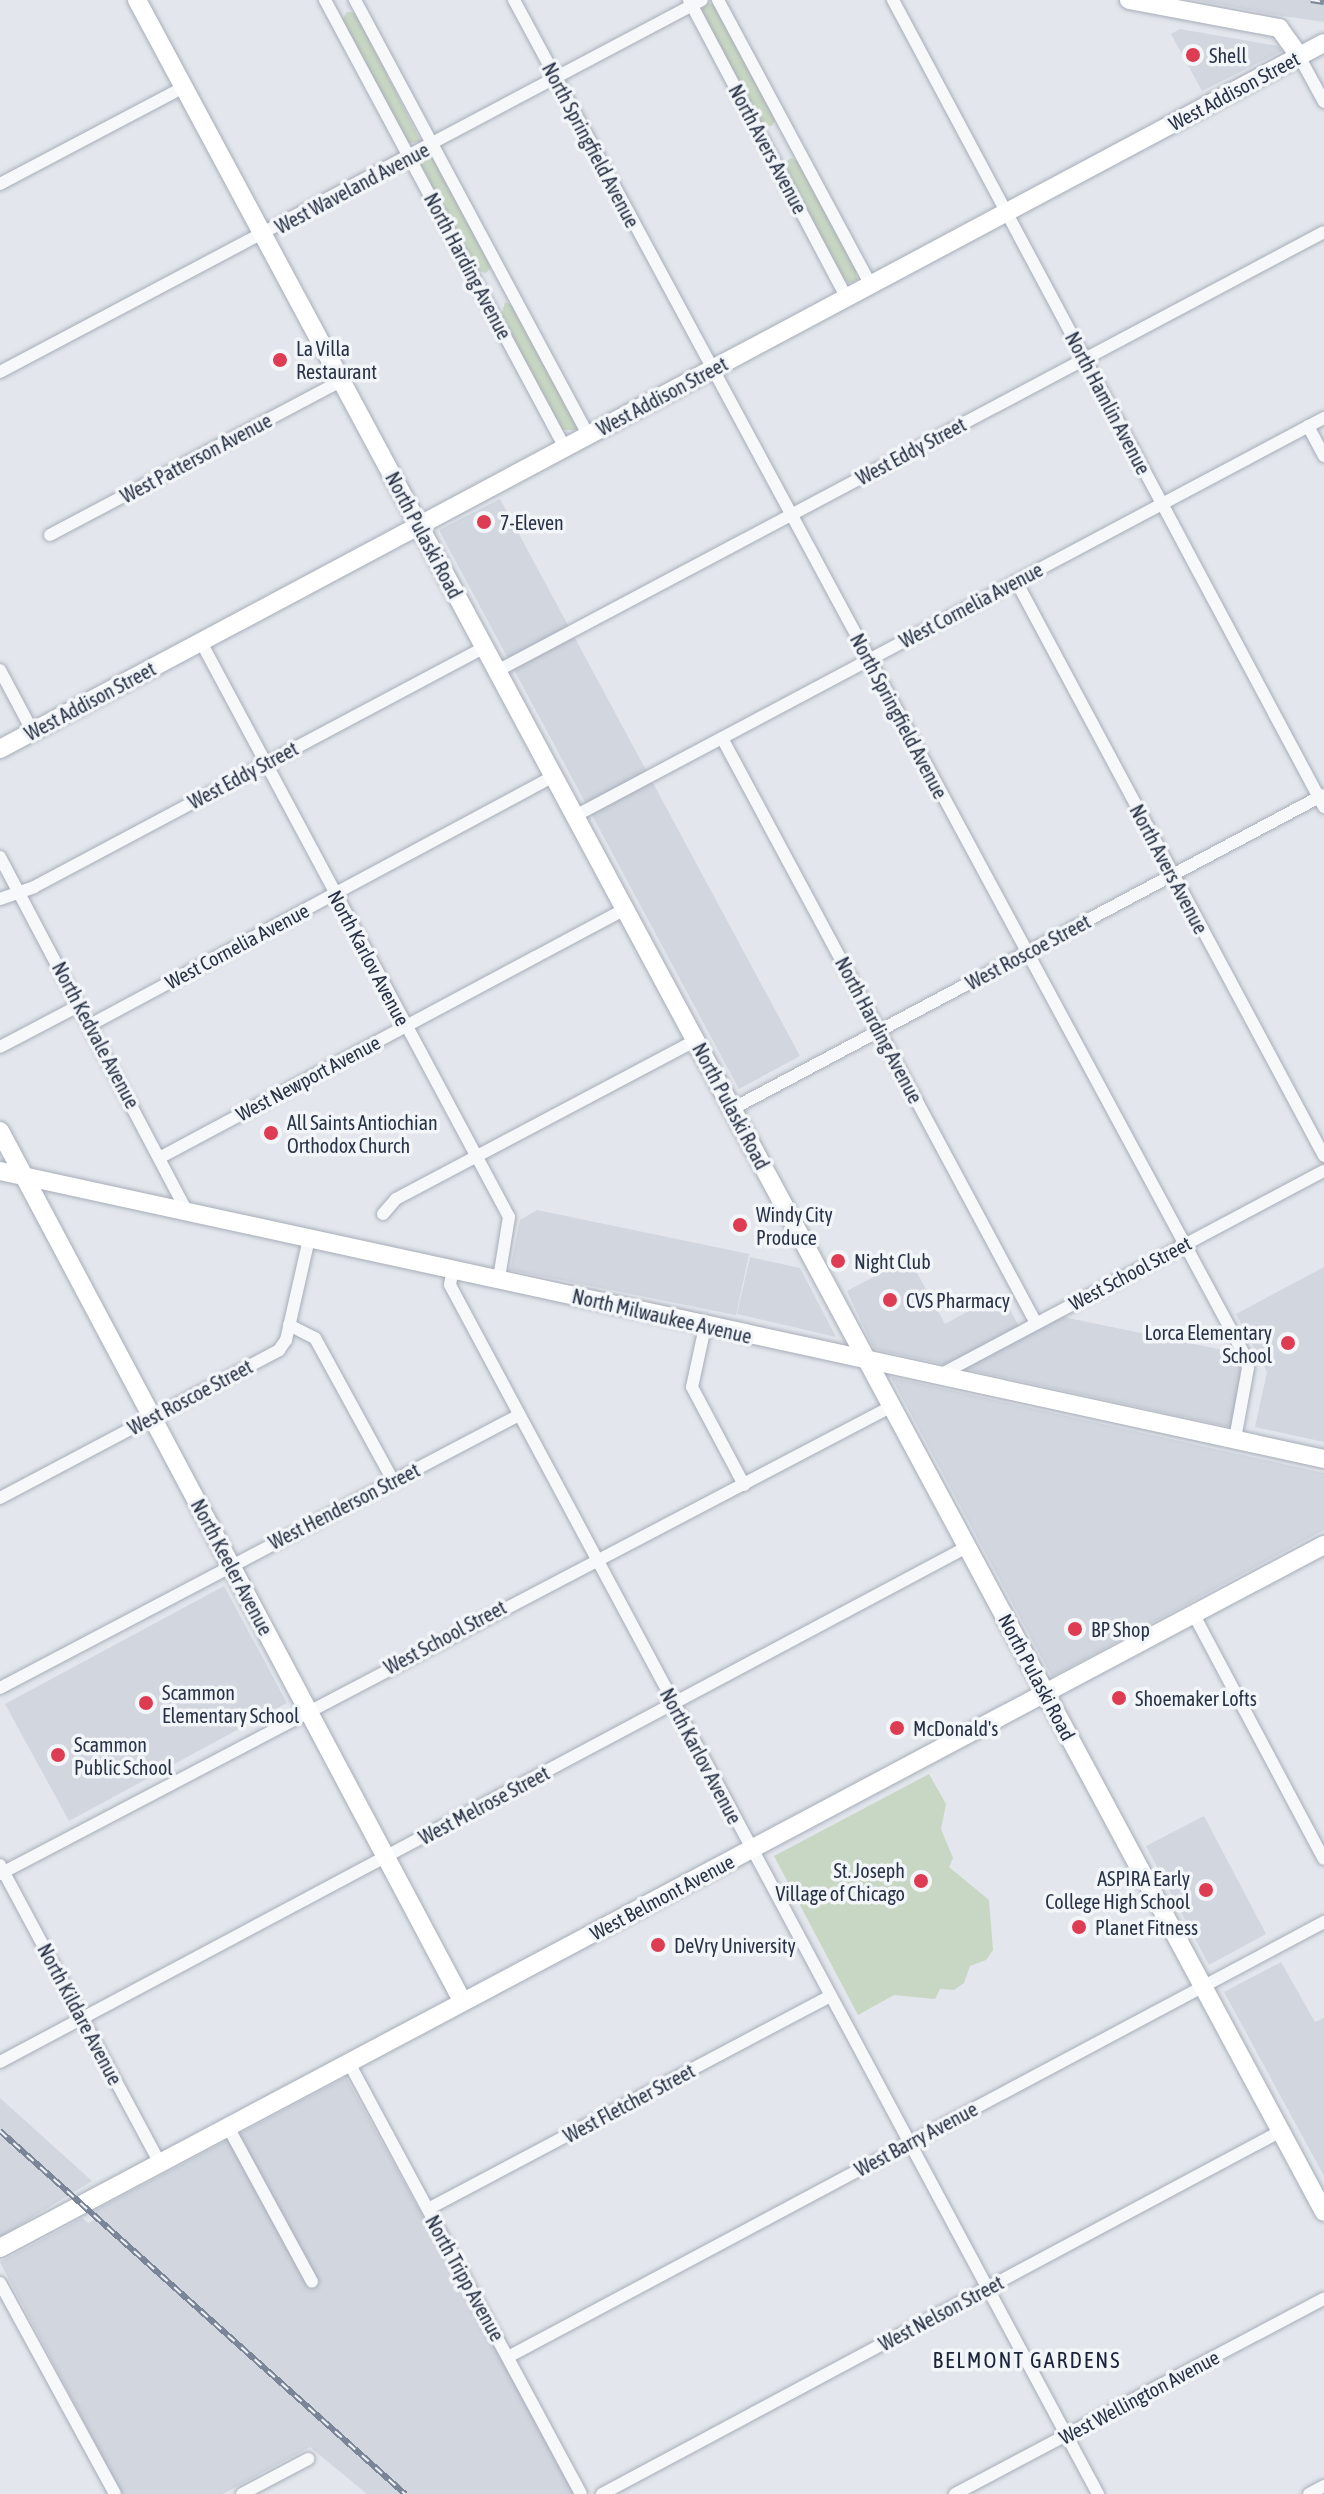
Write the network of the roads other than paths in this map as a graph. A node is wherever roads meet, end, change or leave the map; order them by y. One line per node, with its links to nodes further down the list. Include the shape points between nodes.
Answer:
1 (137, 0): 13 (main road, North Pulaski Road)
2 (325, 0): 9 (street, North Harding Avenue)
3 (514, 0): 12 (street, North Springfield Avenue)
4 (718, 0): 15 (street, North Avers Avenue)
5 (893, 0): 22 (street, North Hamlin Avenue)
6 (1129, 0): 11 (main road, via 1279,28)
7 (356, 2): 9 (street); 17 (street, North Harding Avenue)
8 (694, 2): 12 (street, West Waveland Avenue); 16 (street, North Avers Avenue)
9 (334, 17): 19 (street, North Harding Avenue)
10 (1324, 43): 11 (main road, West Addison Street)
11 (1299, 56): 14 (street); 22 (main road, West Addison Street)
12 (555, 79): 17 (street, West Waveland Avenue); 32 (street, North Springfield Avenue)
13 (184, 87): 21 (street); 24 (main road, North Pulaski Road)
14 (1324, 102)
15 (784, 124): 16 (street); 18 (street, North Avers Avenue)
16 (761, 136): 20 (street, North Avers Avenue)
17 (432, 145): 19 (street, West Waveland Avenue); 25 (street, North Harding Avenue)
18 (798, 150): 20 (street); 27 (street, North Avers Avenue)
19 (409, 157): 24 (street, West Waveland Avenue); 26 (street, North Harding Avenue)
20 (775, 162): 29 (street, North Avers Avenue)
21 (0, 184)
22 (1006, 213): 27 (main road, West Addison Street); 31 (street, North Hamlin Avenue)
23 (1324, 232): 31 (street, West Eddy Street)
24 (263, 235): 33 (street, West Waveland Avenue); 34 (main road, North Pulaski Road)
25 (501, 273): 26 (street); 28 (street, North Harding Avenue)
26 (478, 285): 30 (street, North Harding Avenue)
27 (871, 285): 29 (main road, West Addison Street)
28 (512, 294): 30 (street); 37 (street, North Harding Avenue)
29 (847, 298): 32 (main road, West Addison Street)
30 (489, 306): 38 (street, North Harding Avenue)
31 (1084, 359): 40 (street, North Hamlin Avenue); 41 (street, West Eddy Street)
32 (712, 369): 37 (main road, West Addison Street); 41 (street, North Springfield Avenue)
33 (0, 372)
34 (341, 381): 42 (main road, North Pulaski Road); 43 (street, West Patterson Avenue)
35 (1324, 418): 36 (street, West Cornelia Avenue)
36 (1308, 426): 39 (street); 40 (street, West Cornelia Avenue)
37 (588, 435): 38 (main road, West Addison Street)
38 (565, 448): 42 (main road, West Addison Street)
39 (1324, 456)
40 (1162, 504): 44 (street, West Cornelia Avenue); 55 (street, North Hamlin Avenue)
41 (791, 515): 47 (street, North Springfield Avenue); 49 (street, West Eddy Street)
42 (419, 526): 45 (main road, West Addison Street); 46 (main road, North Pulaski Road)
43 (50, 535)
44 (1016, 581): 47 (street, West Cornelia Avenue); 58 (street, North Avers Avenue)
45 (201, 642): 50 (main road, West Addison Street); 53 (street, North Karlov Avenue)
46 (485, 647): 49 (main road, North Pulaski Road); 53 (street, West Eddy Street)
47 (869, 660): 51 (street, West Cornelia Avenue); 63 (street, North Springfield Avenue)
48 (0, 670): 50 (street)
49 (497, 671): 54 (main road, North Pulaski Road)
50 (33, 732): 52 (main road, West Addison Street)
51 (722, 738): 56 (street, West Cornelia Avenue); 67 (street, North Harding Avenue)
52 (0, 749)
53 (265, 763): 59 (street, West Eddy Street); 60 (street, North Karlov Avenue)
54 (554, 776): 56 (main road, North Pulaski Road); 60 (street, West Cornelia Avenue)
55 (1322, 800): 58 (street, West Roscoe Street)
56 (575, 816): 62 (main road, North Pulaski Road)
57 (0, 857): 59 (street, North Kedvale Avenue)
58 (1173, 875): 63 (street, West Roscoe Street); 73 (street, North Avers Avenue)
59 (19, 892): 61 (street, West Eddy Street); 64 (street, North Kedvale Avenue)
60 (334, 893): 65 (street, West Cornelia Avenue); 66 (street, North Karlov Avenue)
61 (0, 899)
62 (625, 909): 66 (street, West Newport Avenue); 68 (main road, North Pulaski Road)
63 (1027, 953): 67 (street, West Roscoe Street); 81 (street, North Springfield Avenue)
64 (80, 1005): 65 (street, North Kedvale Avenue); 69 (street)
65 (90, 1025): 74 (street, North Kedvale Avenue)
66 (406, 1026): 72 (street, North Karlov Avenue); 74 (street, West Newport Avenue)
67 (879, 1031): 70 (street, West Roscoe Street); 84 (street, North Harding Avenue)
68 (696, 1040): 70 (main road, North Pulaski Road); 72 (street)
69 (0, 1047)
70 (732, 1109): 87 (main road, North Pulaski Road)
71 (0, 1131): 77 (main road, North Keeler Avenue)
72 (476, 1156): 79 (street, via 396,1199); 83 (street, North Karlov Avenue, via 509,1217)
73 (1324, 1156)
74 (161, 1157): 78 (street, North Kedvale Avenue)
75 (0, 1171): 77 (main road, North Milwaukee Avenue)
76 (1324, 1171): 81 (street, West School Street)
77 (24, 1176): 78 (main road, North Milwaukee Avenue); 91 (main road, North Keeler Avenue)
78 (188, 1214): 80 (main road, North Milwaukee Avenue)
79 (383, 1214)
80 (309, 1239): 82 (main road, North Milwaukee Avenue); 85 (street, West Roscoe Street)
81 (1184, 1245): 84 (street, West School Street); 92 (street, North Springfield Avenue, via 1247,1362)
82 (453, 1269): 83 (main road, North Milwaukee Avenue); 90 (street, North Karlov Avenue, via 450,1285)
83 (499, 1278): 86 (main road, North Milwaukee Avenue)
84 (1036, 1323): 88 (street, West School Street)
85 (289, 1325): 91 (street, West Roscoe Street, via 279,1350); 94 (street, via 315,1338)
86 (705, 1327): 87 (main road, North Milwaukee Avenue); 95 (street, via 692,1387)
87 (869, 1363): 88 (main road, North Milwaukee Avenue); 89 (main road, North Pulaski Road)
88 (936, 1377): 92 (main road, North Milwaukee Avenue)
89 (892, 1406): 95 (street, West School Street); 98 (main road, North Pulaski Road)
90 (519, 1415): 94 (street, West Henderson Street); 99 (street, North Karlov Avenue)
91 (152, 1417): 96 (street, West Roscoe Street); 100 (main road, North Keeler Avenue)
92 (1235, 1439): 93 (main road, North Milwaukee Avenue)
93 (1324, 1459)
94 (394, 1482): 100 (street, West Henderson Street)
95 (744, 1485): 99 (street, West School Street)
96 (0, 1498)
97 (1324, 1545): 101 (main road, West Belmont Avenue)
98 (967, 1547): 103 (main road, North Pulaski Road); 104 (street, West Melrose Street)
99 (597, 1560): 104 (street, North Karlov Avenue); 105 (street, West School Street)
100 (230, 1564): 102 (street, West Henderson Street); 105 (main road, North Keeler Avenue)
101 (1194, 1615): 103 (main road, West Belmont Avenue); 108 (street)
102 (0, 1688)
103 (1046, 1693): 106 (main road, West Belmont Avenue); 111 (main road, North Pulaski Road)
104 (674, 1704): 106 (street, North Karlov Avenue); 107 (street, West Melrose Street)
105 (308, 1710): 107 (main road, North Keeler Avenue); 109 (street, West School Street)
106 (751, 1849): 112 (street, North Karlov Avenue); 113 (main road, West Belmont Avenue)
107 (386, 1857): 113 (main road, North Keeler Avenue); 114 (street, West Melrose Street)
108 (1324, 1859)
109 (1, 1870): 114 (street, North Kildare Avenue)
110 (1324, 1922): 111 (street, West Barry Avenue)
111 (1203, 1986): 118 (main road, North Pulaski Road); 119 (street, West Barry Avenue)
112 (830, 1996): 119 (street, North Karlov Avenue); 121 (street, West Fletcher Street)
113 (463, 2002): 116 (main road, West Belmont Avenue)
114 (83, 2019): 115 (street, West Melrose Street); 120 (street, North Kildare Avenue)
115 (0, 2062)
116 (349, 2063): 117 (main road, West Belmont Avenue); 121 (street, North Tripp Avenue)
117 (228, 2127): 120 (main road, West Belmont Avenue); 124 (street)
118 (1281, 2131): 122 (main road, North Pulaski Road); 126 (street, West Nelson Street)
119 (908, 2143): 126 (street, North Karlov Avenue); 128 (street, West Barry Avenue)
120 (160, 2163): 123 (main road, West Belmont Avenue)
121 (428, 2209): 128 (street, North Tripp Avenue)
122 (1324, 2212)
123 (0, 2248)
124 (312, 2282)
125 (0, 2283): 132 (street)
126 (987, 2288): 129 (street, North Karlov Avenue); 135 (street, West Nelson Street)
127 (1324, 2299): 129 (street, West Wellington Avenue)
128 (508, 2357): 134 (street, North Tripp Avenue)
129 (1066, 2435): 136 (street, West Wellington Avenue); 137 (street, North Karlov Avenue)
130 (308, 2459): 133 (street)
131 (1324, 2486): 138 (street)
132 (115, 2494)
133 (242, 2494)
134 (581, 2494)
135 (602, 2494)
136 (955, 2494)
137 (1098, 2494)
138 (1309, 2494)

